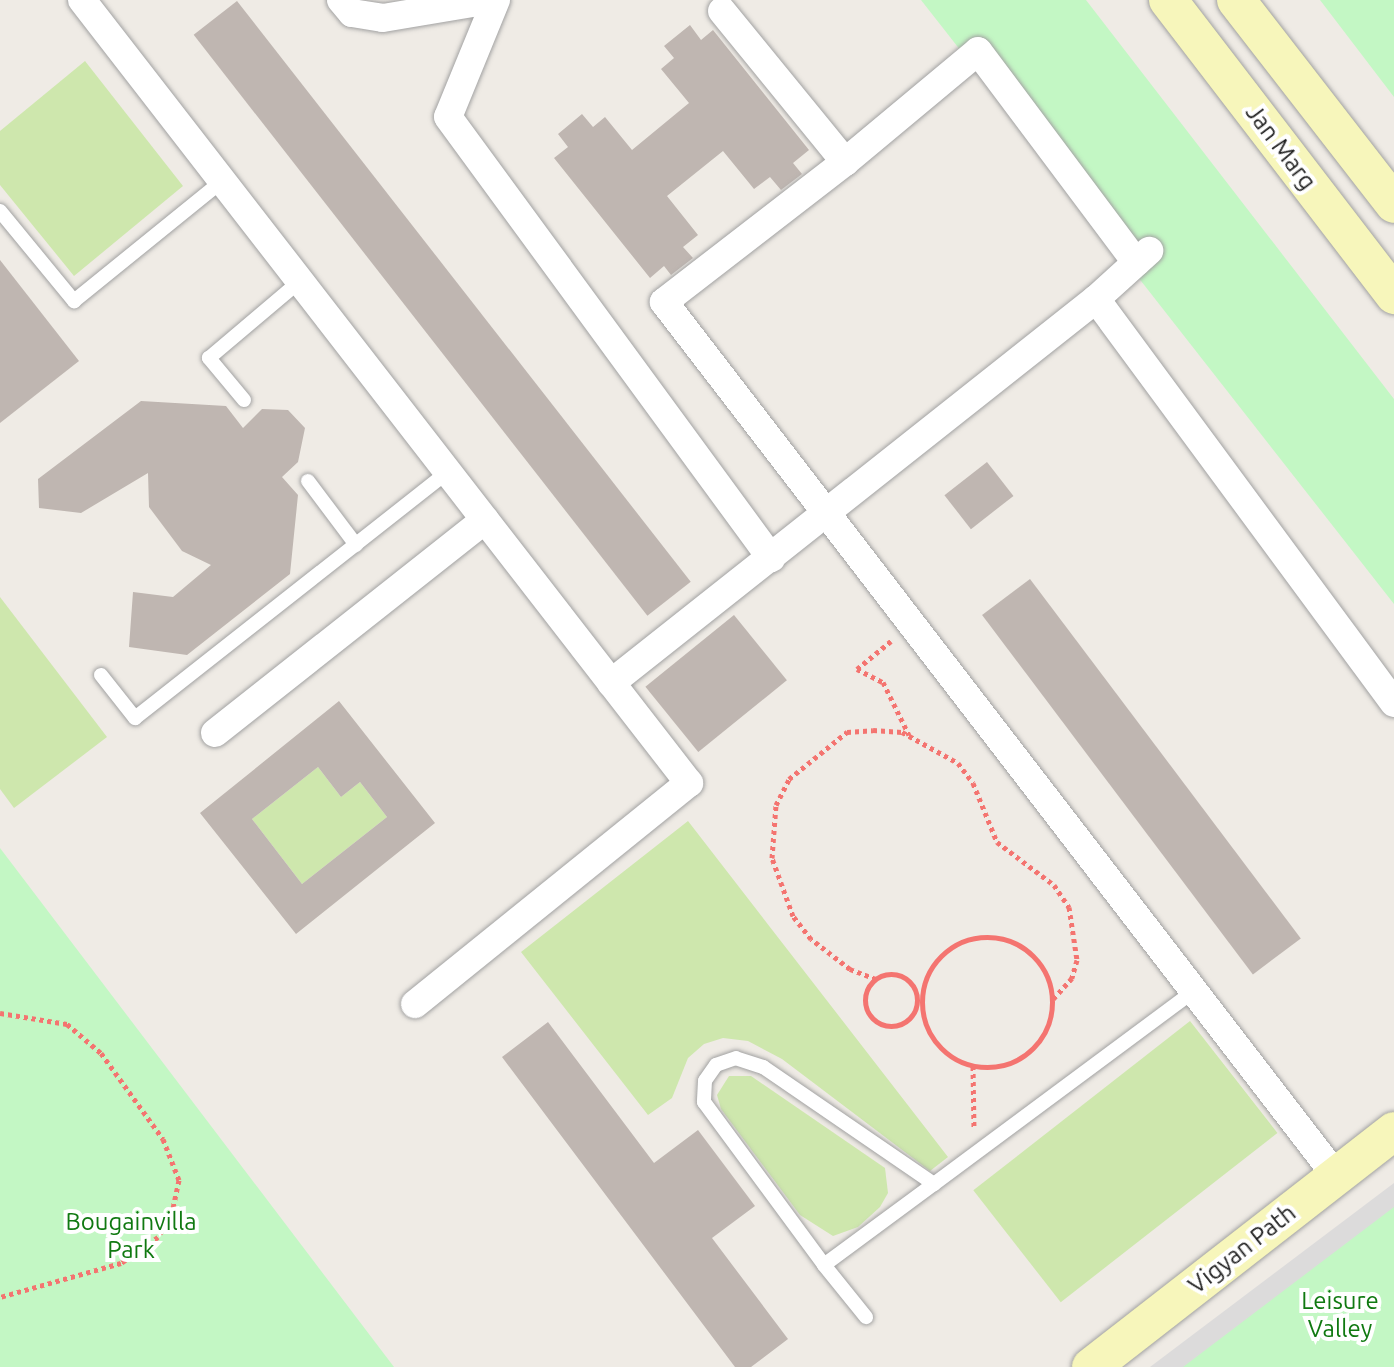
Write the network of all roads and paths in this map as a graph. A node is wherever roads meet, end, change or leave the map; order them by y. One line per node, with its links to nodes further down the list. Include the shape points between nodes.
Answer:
1 (341, 0): 2 (street, via 352,13 383,18)
2 (493, 0): 20 (street, via 448,103 448,117)
3 (1168, 0): 12 (main road, Jan Marg)
4 (1236, 0): 9 (main road)
5 (92, 4): 8 (street)
6 (722, 11): 7 (street)
7 (845, 162): 13 (street, via 978,51 1143,256); 17 (street, via 664,302)
8 (222, 181): 10 (lane, via 74,301); 11 (street)
9 (1394, 204)
10 (0, 211)
11 (300, 281): 14 (lane, via 209,358); 15 (street)
12 (1394, 295)
13 (1096, 299): 17 (street); 24 (street)
14 (244, 400)
15 (448, 472): 18 (street); 19 (lane)
16 (308, 481): 19 (lane)
17 (829, 513): 20 (street); 21 (street)
18 (485, 520): 23 (street); 25 (street)
19 (356, 545): 22 (lane, via 135,718)
20 (771, 558): 23 (street)
21 (912, 622): 26 (path, via 857,669 883,682); 28 (street)
22 (101, 675)
23 (611, 683): 31 (street, via 689,783)
24 (1394, 703)
25 (215, 733)
26 (909, 736): 27 (path, via 847,732 811,755 776,805 772,858 793,916 830,956); 29 (path, via 958,763 973,783 997,842 1054,885 1069,907 1077,960 1072,978)
27 (876, 979): 30 (path, via 900,975 913,986); 30 (path, via 865,1002 879,1022 903,1023)
28 (1194, 991): 35 (lane); 36 (street)
29 (1053, 999): 30 (path, via 1038,960 1022,946 979,937 940,957); 33 (path, via 1042,1040 1027,1055 1009,1065)
30 (917, 1002): 33 (path, via 933,1039 948,1055)
31 (415, 1004)
32 (0, 1013): 39 (path, via 67,1024 101,1053 163,1139 179,1180 173,1209 158,1237 121,1263)
33 (973, 1066): 35 (path, via 971,1111)
34 (1394, 1131): 36 (main road, Vigyan Path)
35 (984, 1146): 37 (lane)
36 (1336, 1176): 41 (main road, Vigyan Path)
37 (934, 1184): 38 (lane); 38 (lane, via 763,1067 736,1058 716,1065 705,1081 704,1102)
38 (824, 1265): 40 (lane)
39 (0, 1297)
40 (866, 1317)
41 (1091, 1367)

